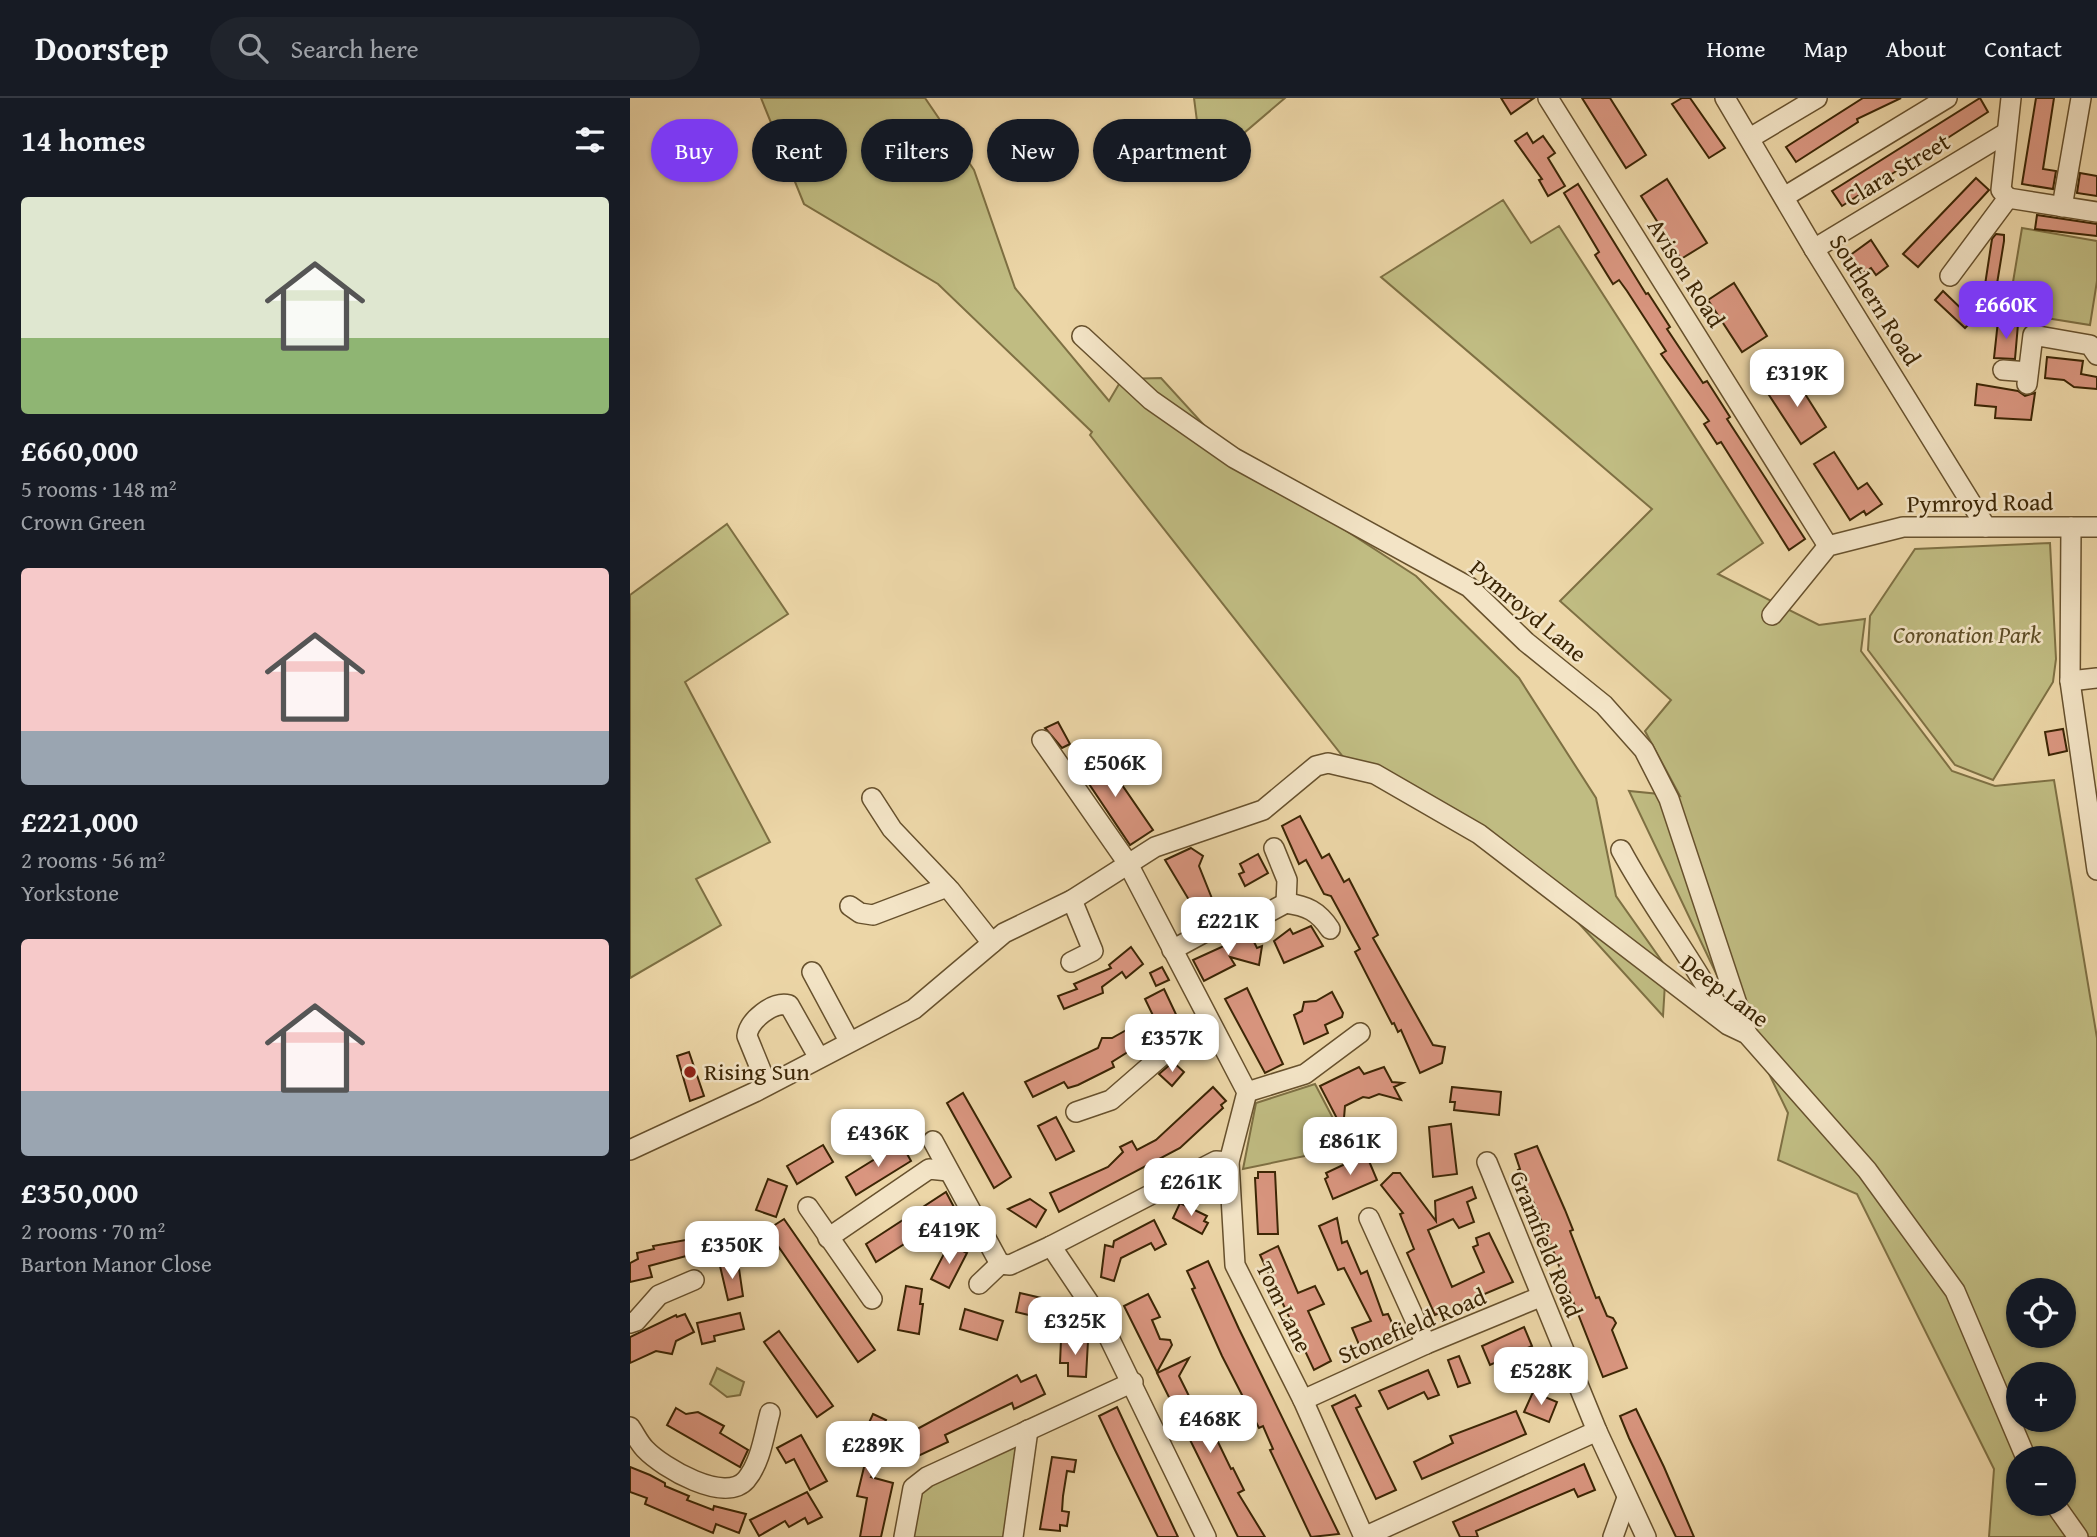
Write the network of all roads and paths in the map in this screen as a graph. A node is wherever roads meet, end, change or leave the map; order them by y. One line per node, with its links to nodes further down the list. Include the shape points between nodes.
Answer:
1 (1548, 98): 21 (street, Avison Road)
2 (1725, 98): 8 (street, Southern Road)
3 (1817, 98): 8 (street)
4 (1947, 98): 9 (street)
5 (2011, 98): 7 (street)
6 (2081, 98): 11 (street)
7 (2006, 133): 10 (street, via 2001,190); 13 (street, Clara Street)
8 (1750, 138): 9 (street, Southern Road)
9 (1784, 197): 13 (street, Southern Road)
10 (2008, 198): 11 (street); 14 (street)
11 (2062, 207): 12 (street)
12 (2097, 212)
13 (1814, 249): 18 (street, Southern Road)
14 (1950, 276)
15 (1082, 336): 43 (street, Pymroyd Lane, via 1151,400 1234,458 1469,587 1526,642 1604,705 1644,750 1669,799)
16 (2097, 355): 17 (street, via 2090,345 2033,335 2028,378)
17 (2003, 370)
18 (1986, 527): 19 (street, Pymroyd Road); 21 (street, Pymroyd Road, via 1903,527)
19 (2071, 527): 20 (street, Pymroyd Road); 24 (street)
20 (2097, 527)
21 (1828, 546): 22 (street)
22 (1772, 615)
23 (2097, 678): 24 (street)
24 (2070, 681): 30 (street)
25 (1042, 740): 29 (street)
26 (872, 798): 31 (street, via 892,829)
27 (1273, 848): 33 (street, via 1287,880)
28 (1621, 850): 41 (street, via 1646,898 1700,973)
29 (1127, 862): 32 (street); 37 (street); 41 (street, Deep Lane, via 1155,846 1263,810 1316,766 1328,763 1375,774 1479,834)
30 (2097, 870)
31 (947, 887): 34 (street, via 873,915); 36 (street)
32 (1072, 900): 36 (street); 38 (street, via 1093,951)
33 (1286, 903): 35 (street, via 1320,914); 37 (street, via 1258,918 1231,918)
34 (850, 906)
35 (1330, 929)
36 (992, 943): 44 (street, via 914,1009)
37 (1172, 950): 40 (street)
38 (1071, 962)
39 (812, 972): 44 (street)
40 (1210, 1023): 47 (street); 48 (street, via 1180,1040 1111,1100)
41 (1728, 1025): 43 (street, Deep Lane)
42 (1360, 1033): 47 (street, via 1305,1074)
43 (1747, 1034): 71 (street, Deep Lane, via 1867,1170 1955,1291)
44 (849, 1041): 45 (street)
45 (819, 1058): 46 (street); 46 (street, via 789,1005 775,1006 752,1021 747,1036)
46 (767, 1085): 50 (street)
47 (1247, 1092): 51 (street, Tom Lane)
48 (1076, 1112)
49 (933, 1141): 53 (street)
50 (630, 1150)
51 (1229, 1162): 57 (street, via 1216,1161); 66 (street, Tom Lane, via 1236,1265)
52 (1487, 1162): 61 (street, Gramfield Road)
53 (948, 1171): 56 (street, via 929,1169); 58 (street)
54 (808, 1207): 56 (street)
55 (1369, 1218): 64 (street)
56 (828, 1238): 62 (street)
57 (1051, 1246): 58 (street, via 1010,1265); 65 (street, via 1100,1319)
58 (1000, 1264): 60 (street)
59 (694, 1280): 63 (street, via 659,1295)
60 (979, 1284)
61 (1541, 1297): 64 (street, Stonefield Road); 70 (street, Gramfield Road)
62 (872, 1299)
63 (630, 1323)
64 (1426, 1344): 66 (street, Stonefield Road)
65 (1133, 1381): 69 (street); 76 (street)
66 (1303, 1400): 77 (street, Tom Lane)
67 (770, 1413): 68 (street, via 755,1465 733,1489 685,1476 645,1450)
68 (630, 1427)
69 (1028, 1430): 74 (street, via 927,1477 913,1488); 75 (street)
70 (1597, 1431): 72 (street, Gramfield Road); 77 (street)
71 (2021, 1446)
72 (1627, 1498): 78 (street); 79 (street, Gramfield Road)
73 (2063, 1516): 80 (street)
74 (904, 1537)
75 (1013, 1537)
76 (1206, 1537)
77 (1364, 1537)
78 (1613, 1537)
79 (1646, 1537)
80 (2078, 1537)

